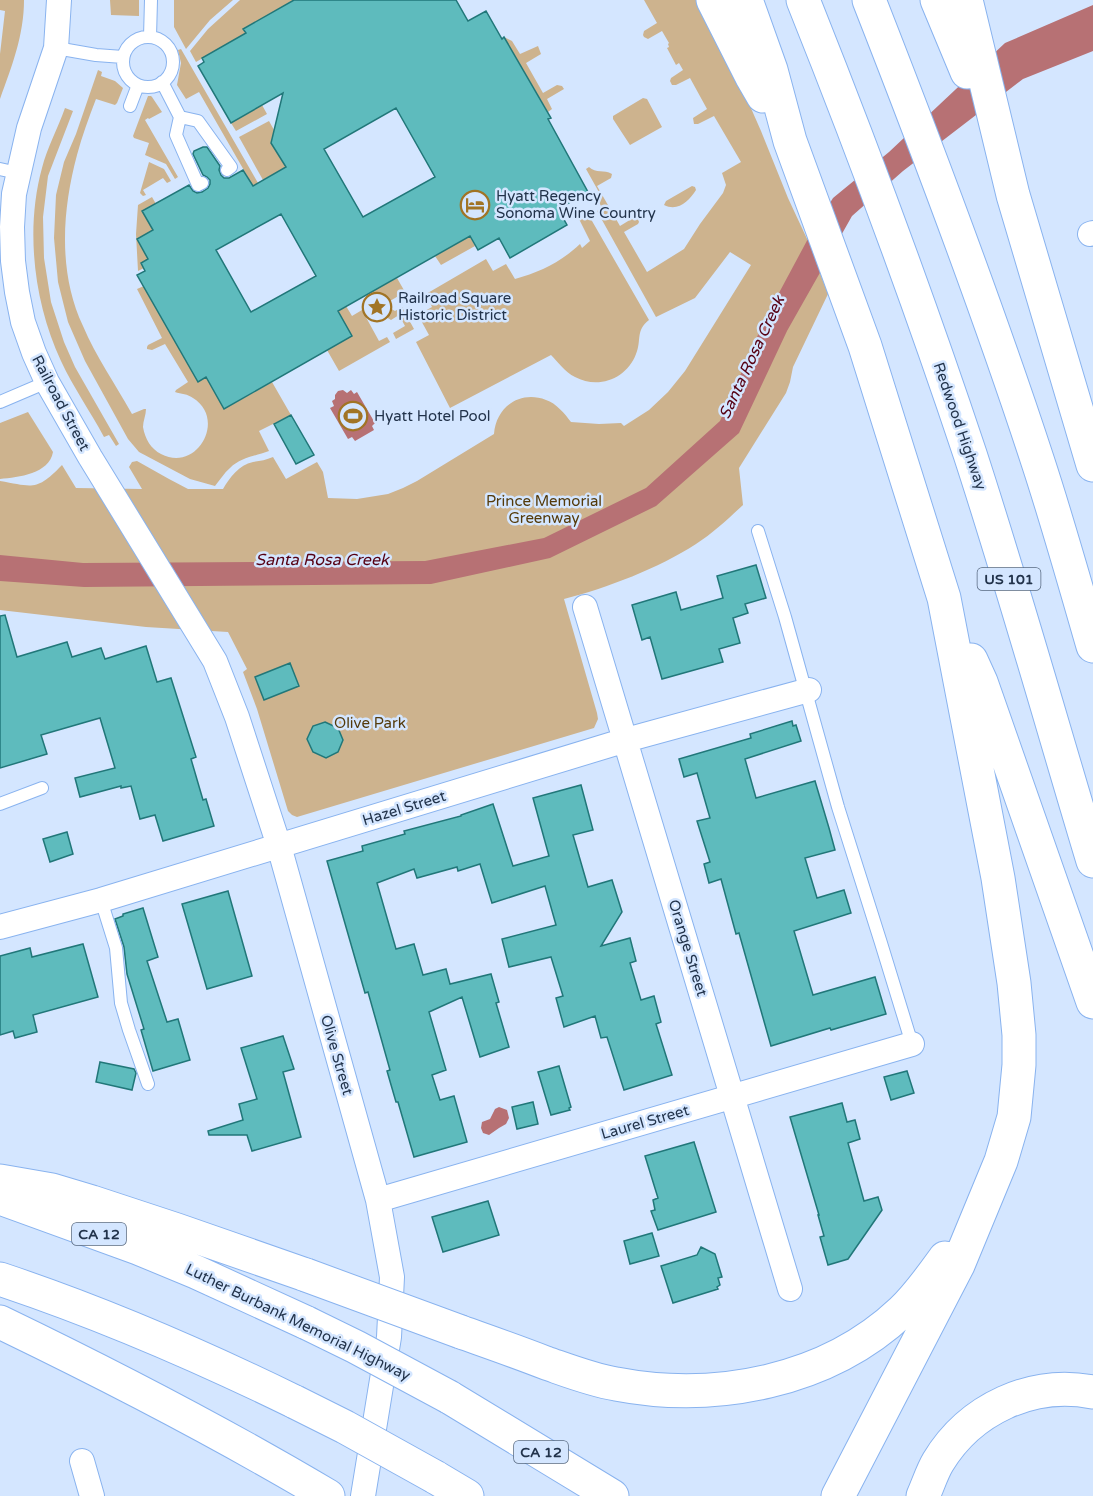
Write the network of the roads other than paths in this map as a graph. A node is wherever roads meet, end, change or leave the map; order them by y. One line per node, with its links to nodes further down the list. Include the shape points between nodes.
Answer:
1 (60, 0): 10 (street, Railroad Street)
2 (151, 0): 9 (lane)
3 (713, 0): 16 (highway)
4 (746, 0): 16 (highway, via 771,70)
5 (802, 0): 34 (highway, Redwood Highway / US 101, via 851,122 970,455)
6 (937, 0): 20 (highway)
7 (966, 0): 20 (highway)
8 (869, 2): 28 (highway, via 964,248 1039,464)
9 (150, 37): 11 (lane, via 136,40); 12 (lane, via 164,43 172,56 171,70)
10 (56, 48): 11 (lane); 18 (street, Railroad Street, via 29,128)
11 (123, 57): 13 (lane, via 125,74)
12 (162, 82): 13 (lane, via 150,87); 15 (lane)
13 (138, 85): 14 (lane)
14 (130, 106)
15 (180, 117): 17 (lane, via 198,121 231,167); 19 (lane, via 176,135 198,185)
16 (790, 141): 25 (highway, via 865,346)
17 (227, 170)
18 (9, 171): 21 (street, Railroad Street, via 14,194 13,261 17,292 27,333)
19 (202, 183)
20 (1013, 195): 23 (highway)
21 (48, 382): 22 (lane); 27 (street, Railroad Street)
22 (0, 402)
23 (1093, 465)
24 (758, 531): 29 (lane)
25 (944, 598): 37 (highway, via 981,682); 44 (highway, via 994,857 1019,1035 1014,1117)
26 (585, 607): 30 (street, Orange Street)
27 (195, 630): 33 (street, Olive Street, via 215,661 237,717)
28 (1093, 646)
29 (807, 691): 30 (street, Hazel Street); 38 (lane, via 838,807)
30 (626, 741): 33 (street, Hazel Street); 40 (street, Orange Street)
31 (42, 788): 32 (lane)
32 (0, 804)
33 (279, 846): 35 (street, Hazel Street); 43 (street, Olive Street)
34 (1093, 861)
35 (101, 900): 36 (street, Hazel Street); 39 (lane, via 116,948 121,1003)
36 (0, 927)
37 (1093, 1002)
38 (912, 1044): 40 (street, Laurel Street)
39 (148, 1084)
40 (733, 1096): 43 (street, Laurel Street); 46 (street, Orange Street)
41 (0, 1181): 44 (highway, bridge, via 52,1190 177,1230 568,1371 615,1384 684,1391 758,1384 808,1369 860,1343 902,1310)
42 (0, 1198): 54 (highway, Luther Burbank Memorial Highway / CA 12, bridge, via 138,1248 308,1323 449,1397)
43 (378, 1200): 52 (street, Olive Street, via 392,1278 389,1337)
44 (982, 1205): 55 (highway, via 958,1265)
45 (0, 1279): 53 (highway, bridge, via 137,1329 226,1369 345,1427)
46 (790, 1289)
47 (0, 1322): 51 (highway, via 185,1414)
48 (1093, 1392): 56 (highway, via 1045,1390 992,1409 948,1447)
49 (82, 1461): 50 (street)
50 (92, 1496)
51 (328, 1496)
52 (363, 1496)
53 (466, 1496)
54 (612, 1496)
55 (838, 1496)
56 (923, 1496)

